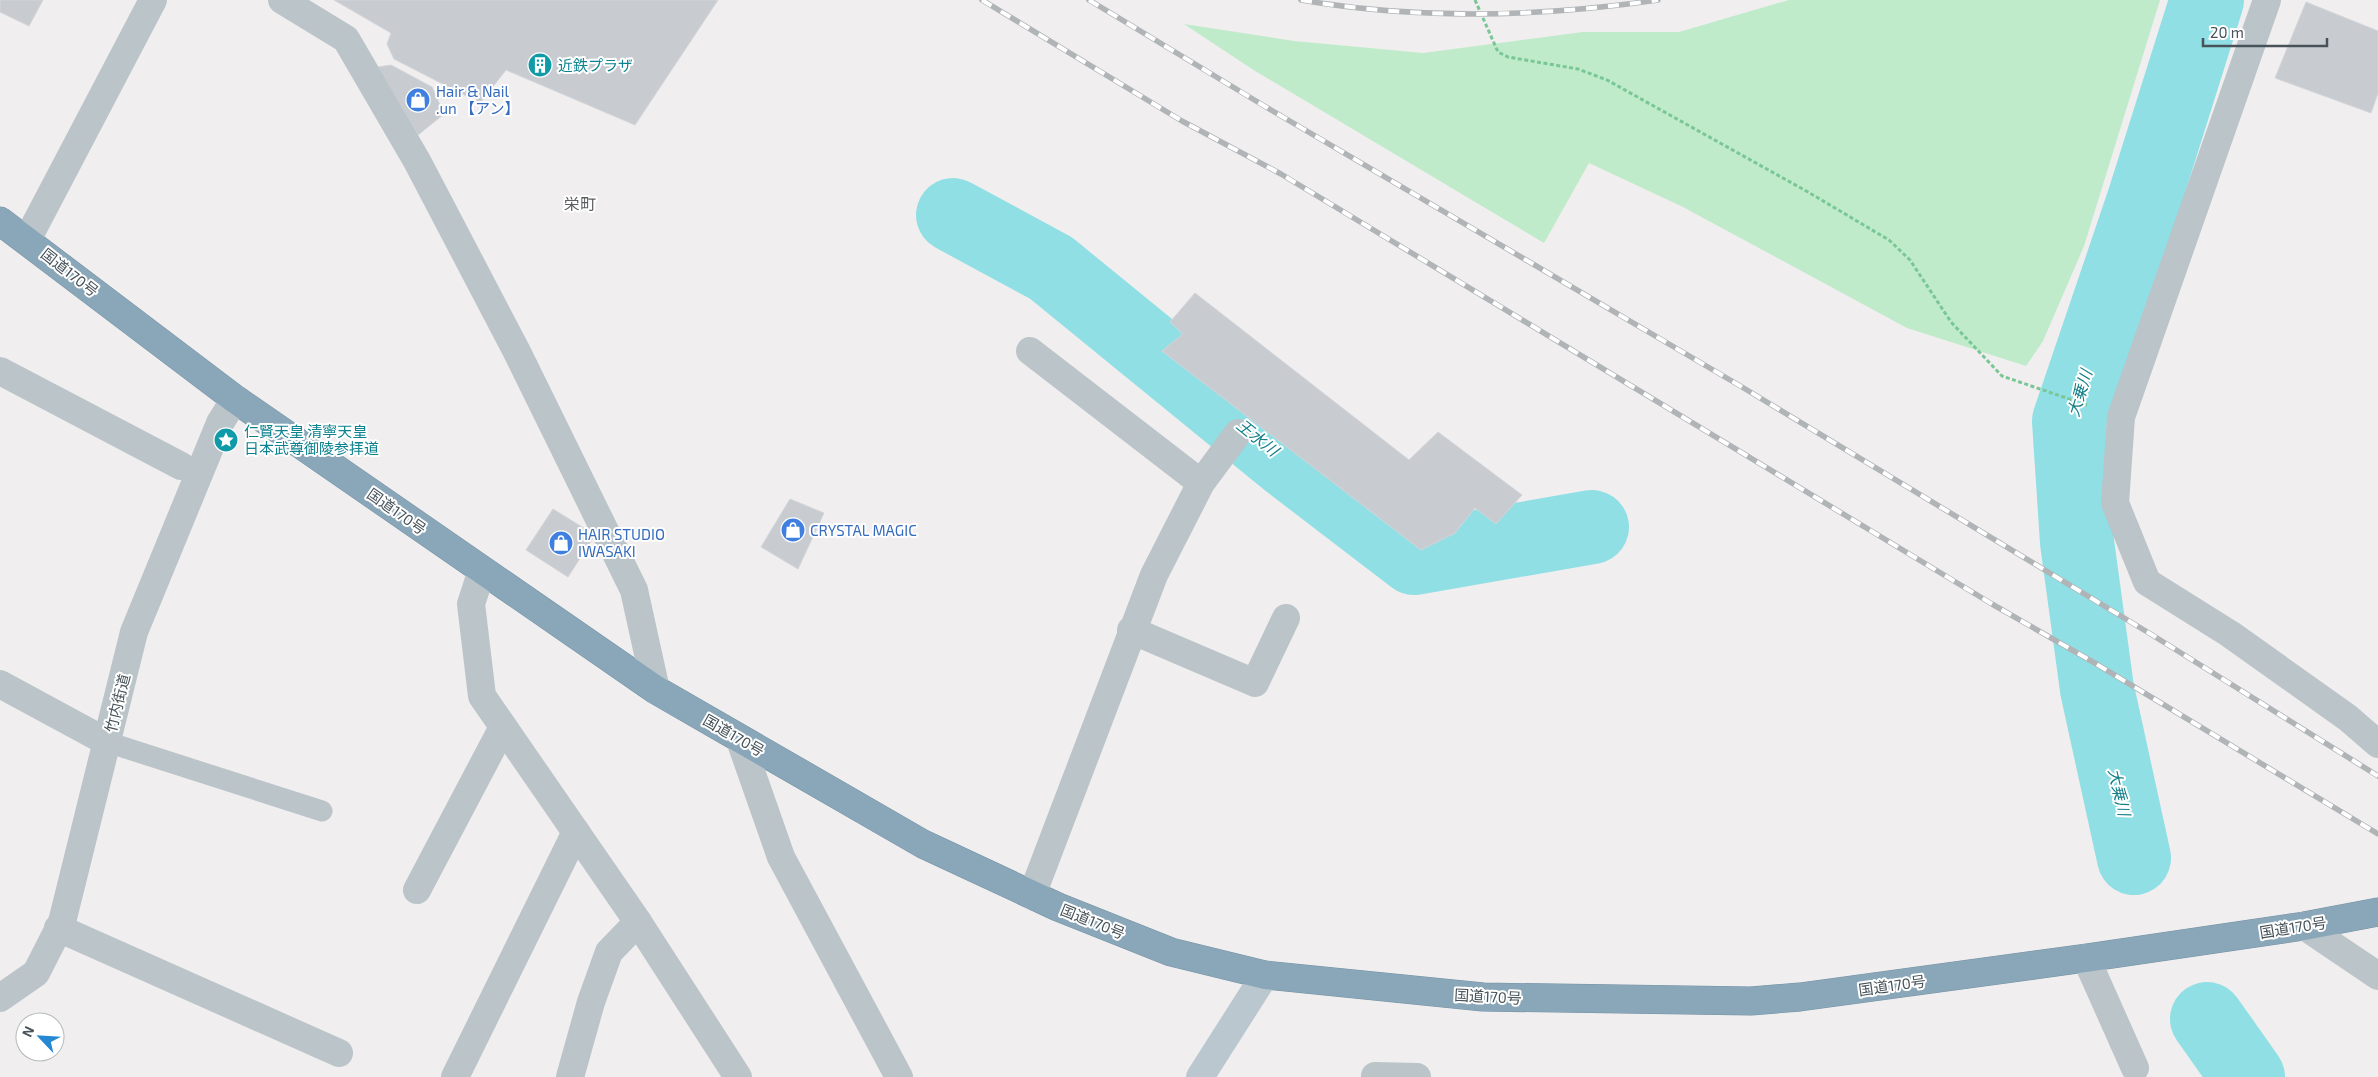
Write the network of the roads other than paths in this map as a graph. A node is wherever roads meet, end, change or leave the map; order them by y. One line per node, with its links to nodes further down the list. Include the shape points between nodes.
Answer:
1 (153, 0): 5 (street)
2 (282, 0): 16 (street, via 346,39 417,161 517,352 634,590)
3 (2267, 0): 20 (street, via 2120,417 2115,504 2148,582 2230,634 2348,718)
4 (0, 221): 5 (highway, 国道170号)
5 (27, 240): 8 (highway, 国道170号)
6 (1030, 351): 11 (street)
7 (0, 371): 10 (street)
8 (235, 399): 10 (street, 竹内街道); 12 (highway, 国道170号)
9 (1238, 433): 11 (street)
10 (190, 470): 19 (street, 竹内街道, via 134,632)
11 (1201, 483): 14 (street, via 1154,574)
12 (482, 570): 16 (highway, 国道170号); 17 (street, via 471,604 482,696)
13 (1286, 618): 14 (street, via 1255,683)
14 (1132, 630): 24 (street)
15 (0, 684): 19 (street)
16 (656, 690): 18 (highway, 国道170号)
17 (503, 727): 22 (street); 23 (street)
18 (740, 740): 24 (highway, 国道170号, via 923,844); 39 (street, via 781,858)
19 (107, 742): 21 (lane); 28 (street, 竹内街道)
20 (2378, 744)
21 (322, 811)
22 (576, 832): 26 (street); 36 (street)
23 (417, 890)
24 (1032, 895): 30 (highway, 国道170号, via 1171,952)
25 (2378, 912): 27 (highway, 国道170号)
26 (638, 922): 37 (street, via 609,952); 38 (street)
27 (2304, 926): 29 (highway, 国道170号); 31 (street)
28 (58, 928): 32 (street, 竹内街道, via 36,973); 33 (street)
29 (2086, 958): 30 (highway, 国道170号, via 1751,1001 1483,997); 34 (street)
30 (1264, 975): 40 (street)
31 (2378, 976)
32 (0, 998)
33 (339, 1053)
34 (2138, 1073)
35 (1375, 1076): 41 (street)
36 (455, 1077)
37 (570, 1077)
38 (738, 1077)
39 (899, 1077)
40 (1200, 1077)
41 (1417, 1077)

